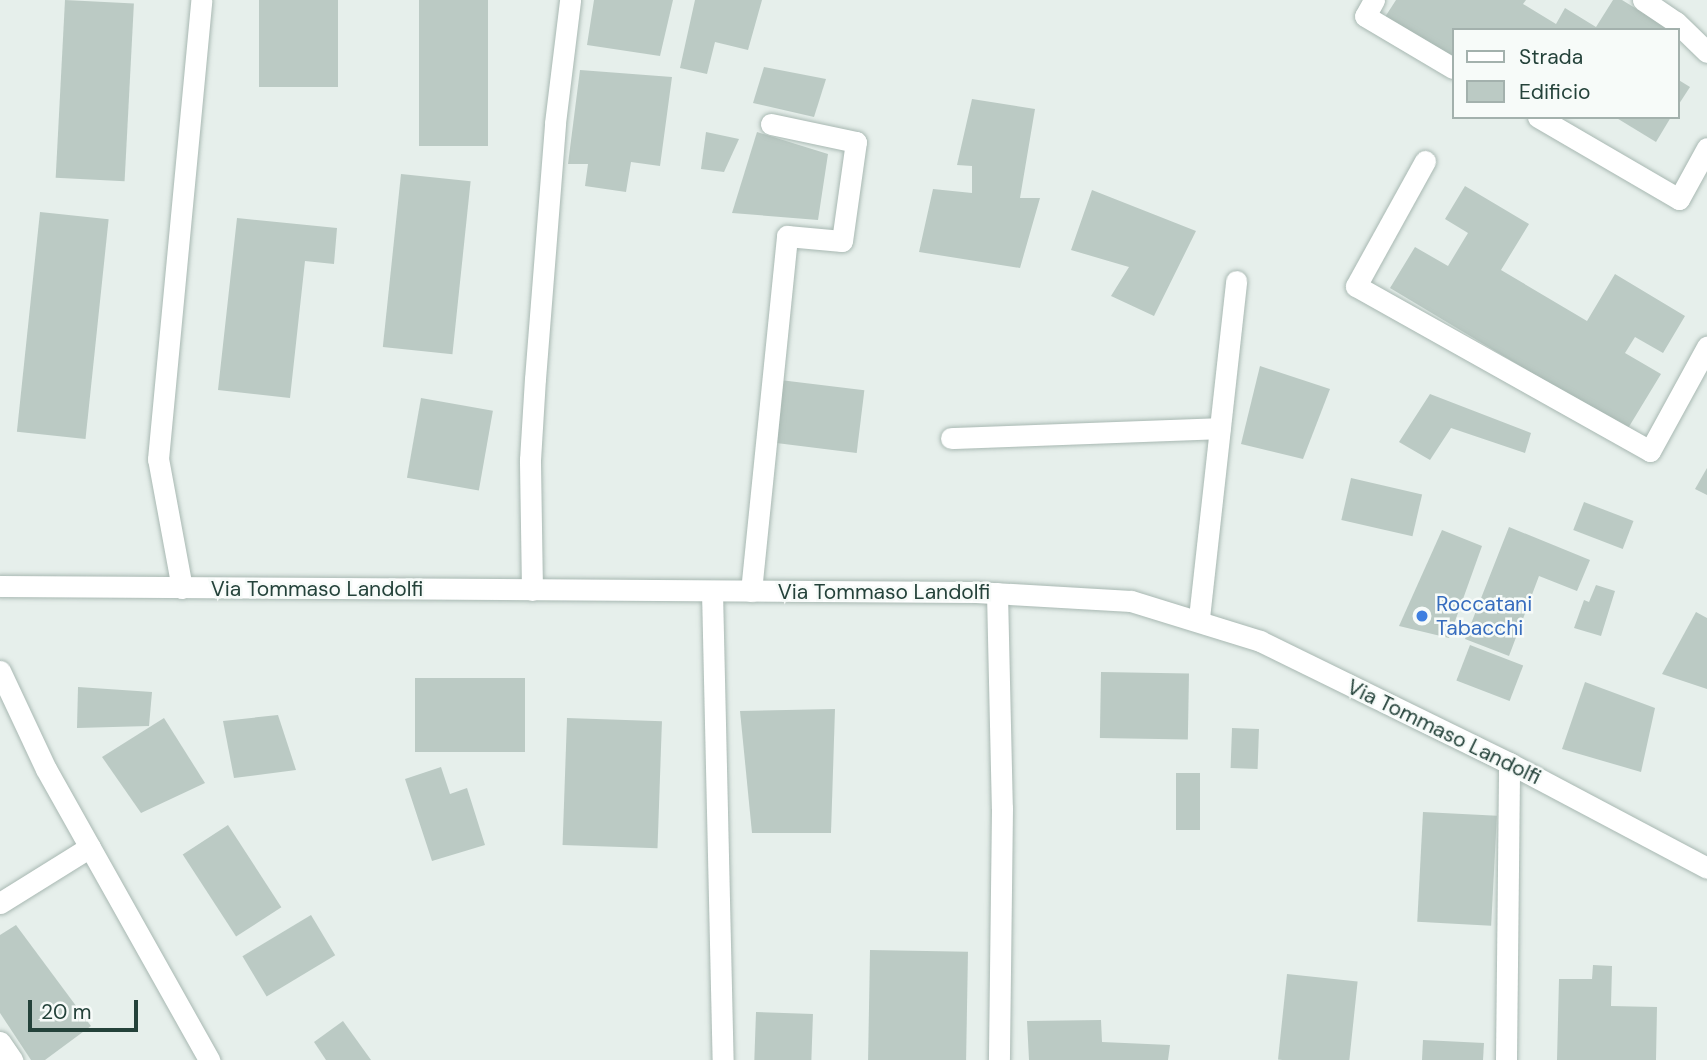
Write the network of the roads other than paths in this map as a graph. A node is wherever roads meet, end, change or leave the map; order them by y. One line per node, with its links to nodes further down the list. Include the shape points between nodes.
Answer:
1 (201, 0): 16 (street, via 158,459)
2 (570, 0): 17 (street, via 555,122 535,379 530,460)
3 (1374, 0): 6 (street, via 1365,16)
4 (1643, 0): 5 (street, via 1676,22)
5 (1707, 52)
6 (1452, 67)
7 (1541, 119): 9 (street, via 1679,199)
8 (771, 124): 19 (street, via 856,142 842,241 787,236)
9 (1707, 148)
10 (1425, 161): 12 (street, via 1356,286 1650,451)
11 (1236, 281): 13 (street)
12 (1707, 347)
13 (1220, 428): 14 (street); 21 (street)
14 (951, 438)
15 (0, 586): 16 (street, Via Tommaso Landolfi)
16 (182, 588): 17 (street, Via Tommaso Landolfi)
17 (532, 590): 18 (street, Via Tommaso Landolfi)
18 (712, 591): 19 (street, Via Tommaso Landolfi); 30 (street)
19 (751, 591): 20 (street, Via Tommaso Landolfi)
20 (997, 593): 21 (street, Via Tommaso Landolfi, via 1131,601); 31 (street, via 1002,808)
21 (1199, 618): 23 (street, Via Tommaso Landolfi, via 1260,641)
22 (0, 671): 24 (street)
23 (1509, 763): 25 (street, Via Tommaso Landolfi); 32 (street)
24 (90, 848): 26 (street); 29 (street)
25 (1707, 867)
26 (0, 903)
27 (0, 1042): 28 (street)
28 (12, 1060)
29 (209, 1060)
30 (723, 1060)
31 (999, 1060)
32 (1506, 1060)

